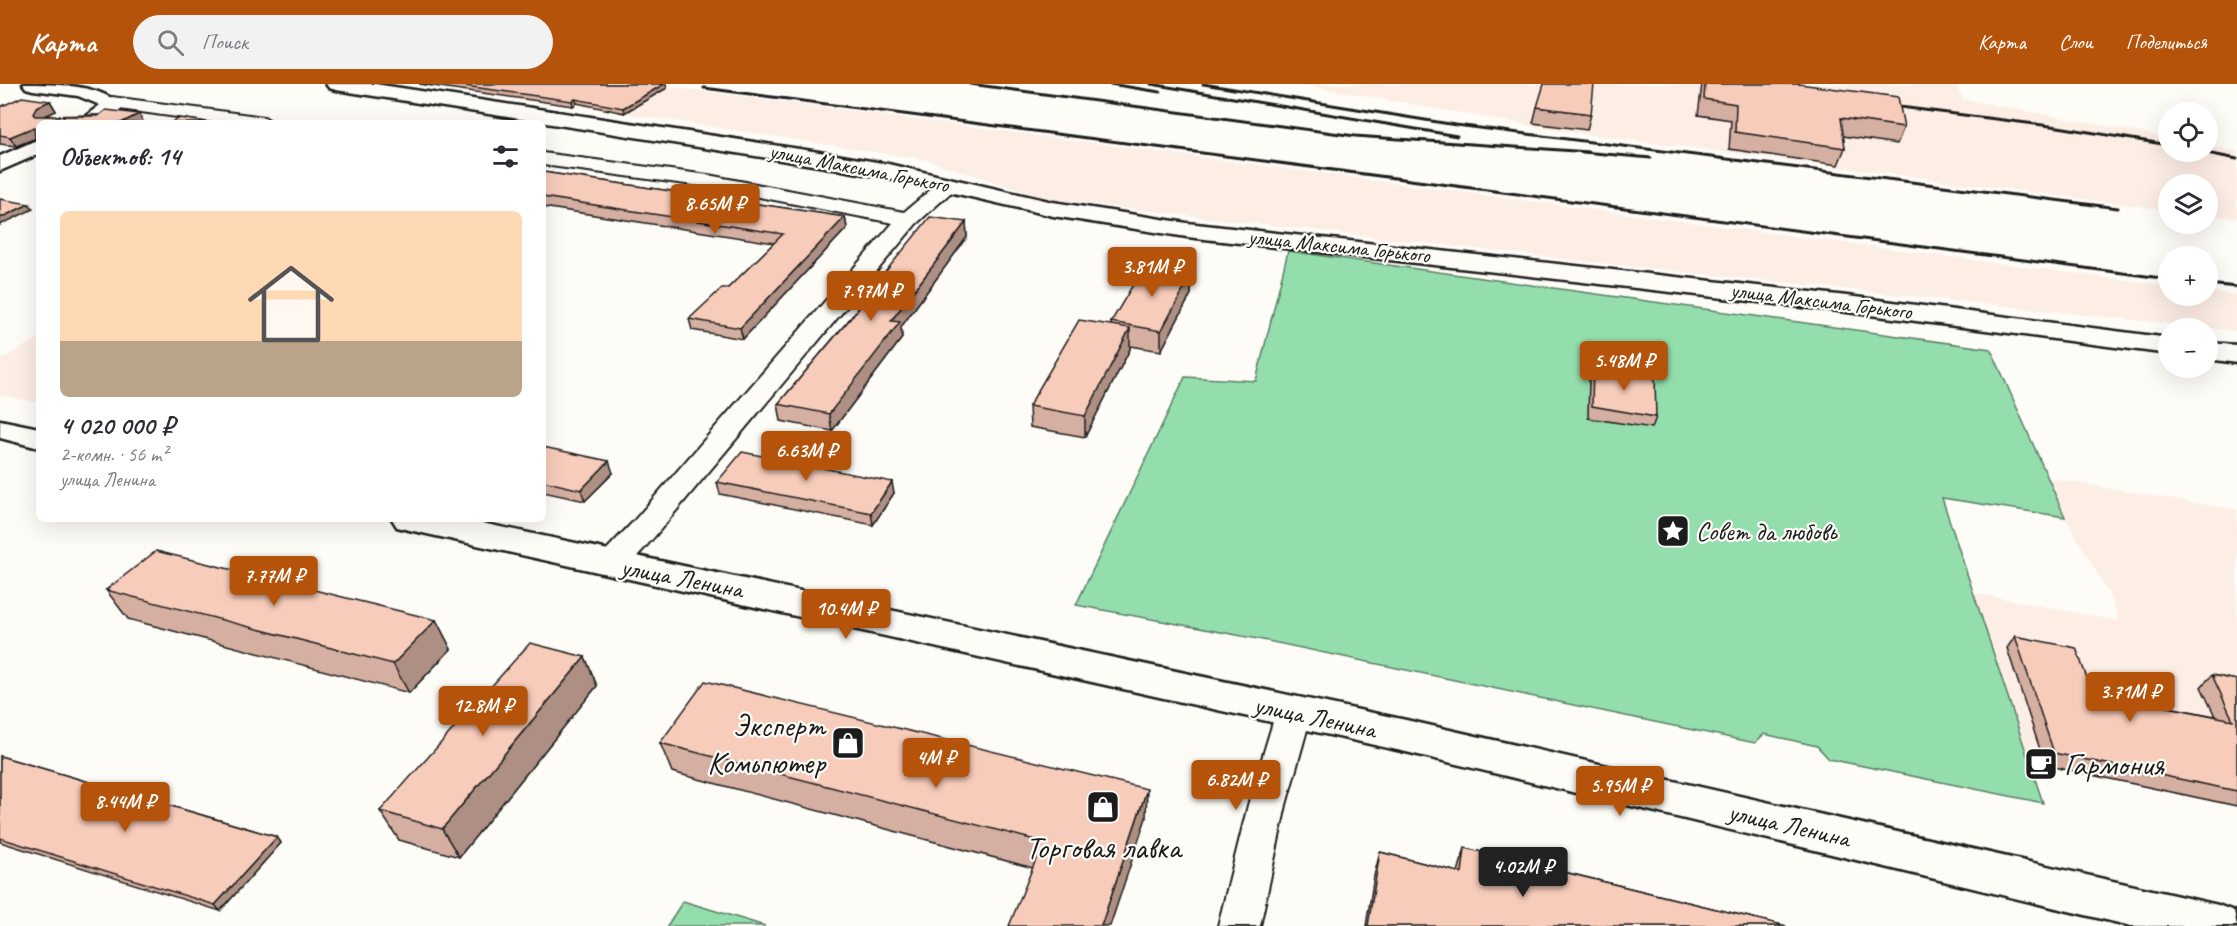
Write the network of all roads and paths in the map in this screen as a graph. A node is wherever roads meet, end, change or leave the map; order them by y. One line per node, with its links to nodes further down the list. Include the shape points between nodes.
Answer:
1 (33, 84): 3 (street)
2 (336, 84): 12 (street, улица Максима Горького, via 796,155)
3 (89, 92): 4 (street); 5 (street, via 95,95)
4 (112, 103): 5 (street, via 105,115); 6 (street)
5 (80, 119)
6 (241, 120)
7 (36, 130): 8 (street)
8 (0, 146)
9 (36, 147): 11 (street)
10 (546, 159): 13 (street, улица Максима Горького, via 708,181)
11 (0, 164)
12 (948, 185): 13 (street); 14 (street, улица Максима Горького, via 1053,209 1187,230 1847,304)
13 (908, 219): 20 (street, via 644,530)
14 (2158, 345)
15 (2218, 352): 16 (street)
16 (2237, 354)
17 (0, 429): 18 (street)
18 (36, 437)
19 (423, 522): 20 (street, улица Ленина)
20 (610, 563): 21 (street, улица Ленина)
21 (1294, 712): 22 (street, via 1267,805); 23 (street, улица Ленина)
22 (1239, 926)
23 (2218, 926)

